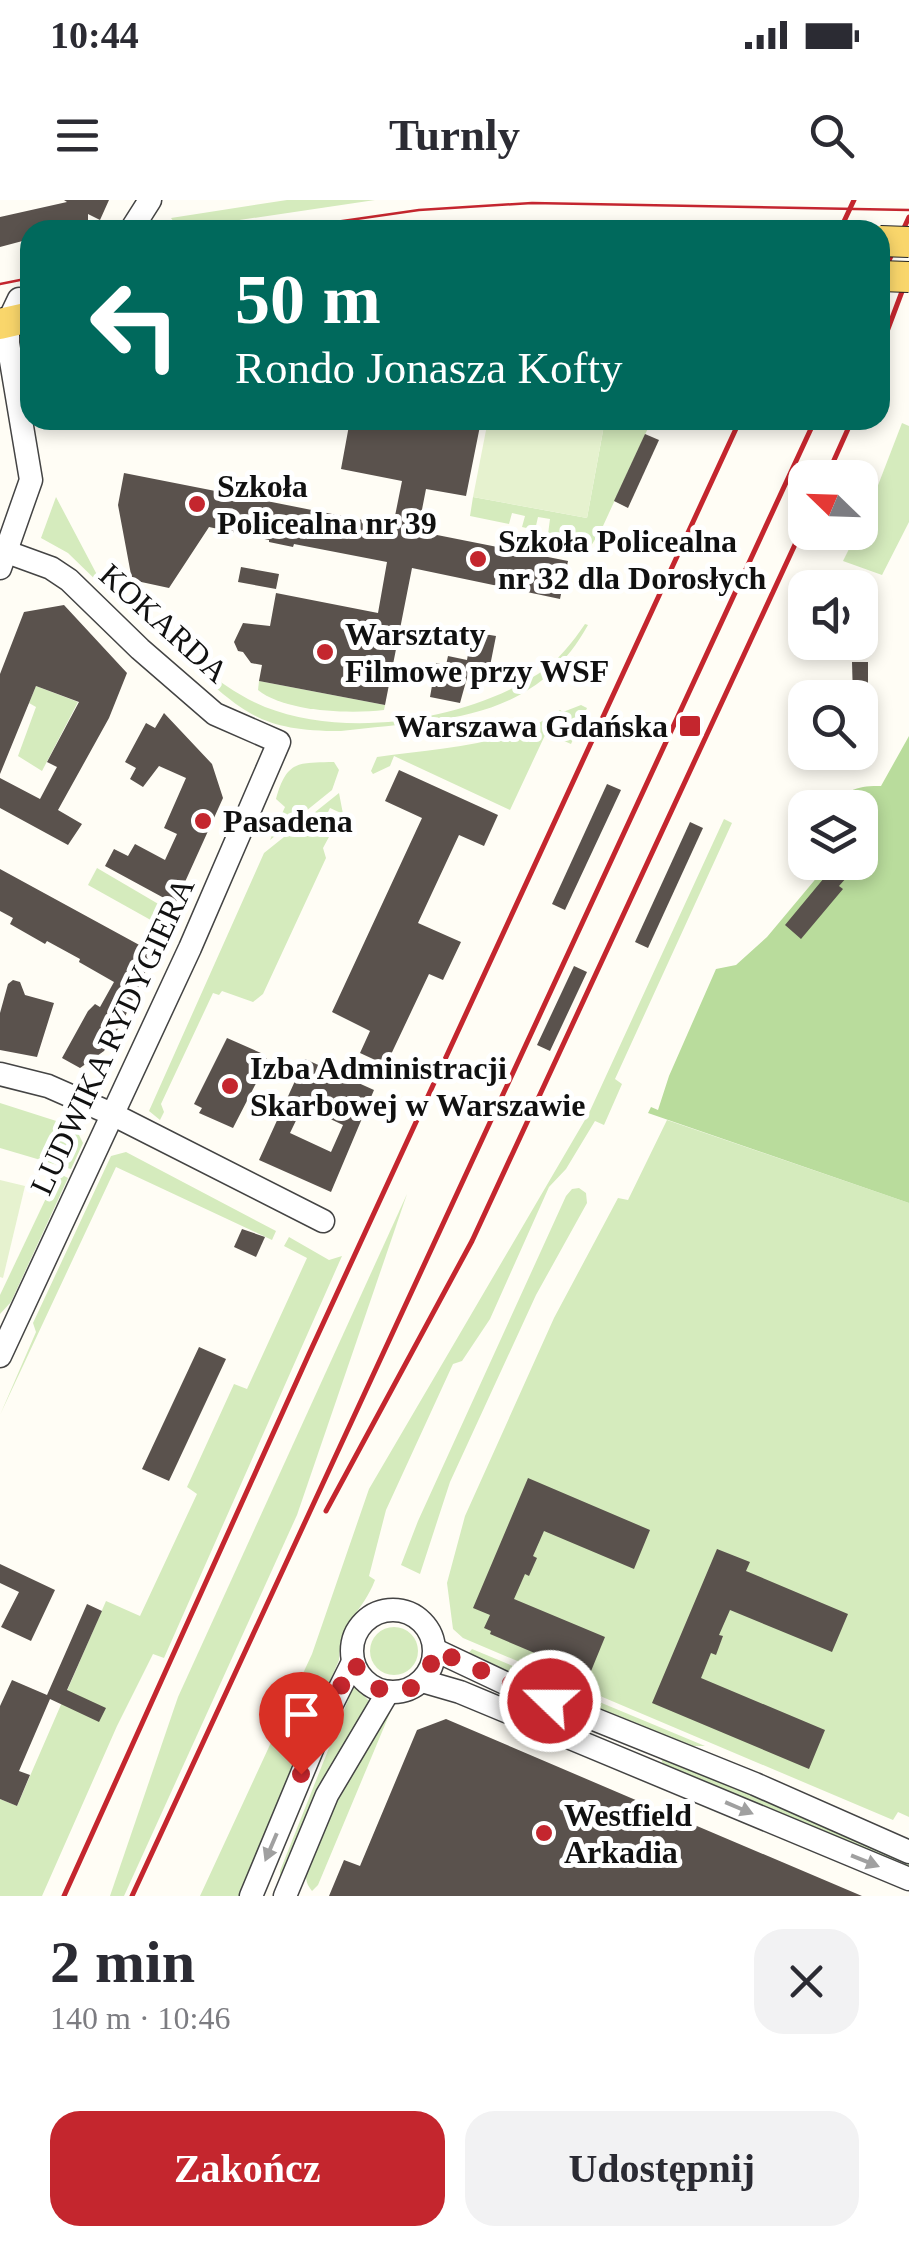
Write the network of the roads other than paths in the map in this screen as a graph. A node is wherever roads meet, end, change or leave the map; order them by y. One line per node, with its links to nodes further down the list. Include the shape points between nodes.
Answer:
1 (14, 310): 2 (street, via 8,342)
2 (20, 414)
3 (23, 430): 4 (street, via 31,480)
4 (3, 560): 5 (street, KOKARDA, via 51,568 215,714)
5 (279, 742): 7 (street, LUDWIKA RYDYGIERA)
6 (0, 1074): 7 (street)
7 (114, 1115): 8 (street); 9 (street, LUDWIKA RYDYGIERA)
8 (323, 1221)
9 (0, 1356)
10 (435, 1650): 11 (street, via 420,1618 382,1611 360,1626); 12 (street); 14 (street)
11 (353, 1662): 13 (street, via 371,1686); 16 (street, one-way to 16)
12 (422, 1681): 13 (street); 15 (street, one-way to 15)
13 (388, 1692): 17 (street, via 327,1796)
14 (909, 1852)
15 (909, 1879)
16 (250, 1896)
17 (285, 1896)

